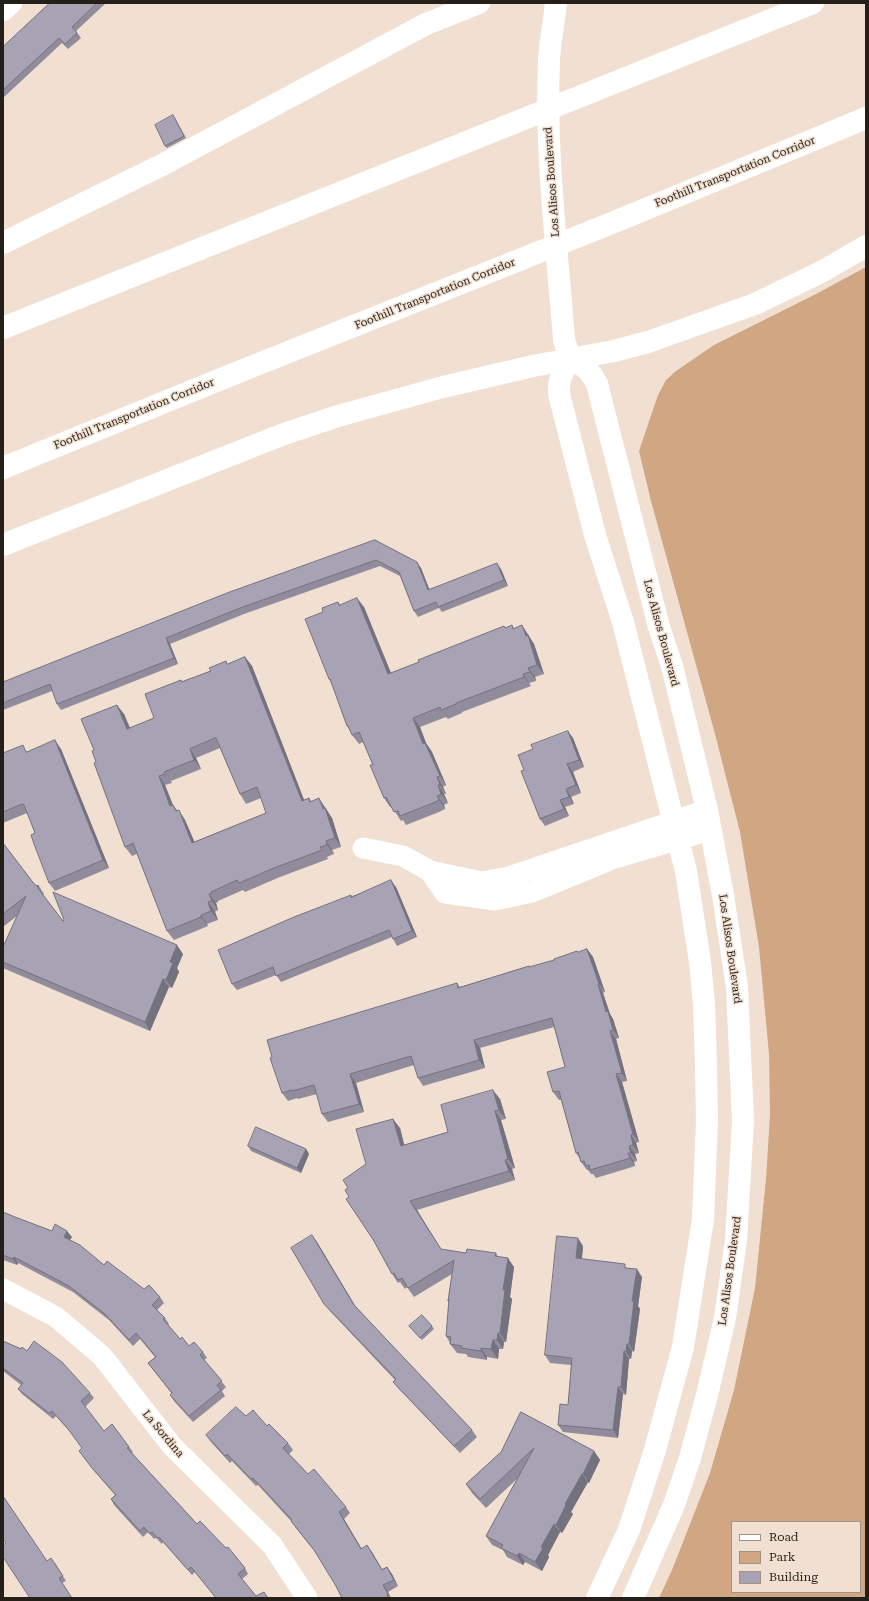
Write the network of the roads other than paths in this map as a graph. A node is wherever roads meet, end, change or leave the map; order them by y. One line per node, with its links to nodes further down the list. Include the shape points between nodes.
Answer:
1 (12, 3): 5 (street)
2 (479, 3): 7 (main road, via 426,24 164,164)
3 (556, 3): 10 (main road, Los Alisos Boulevard, via 549,59 548,121 551,192 564,340)
4 (813, 3): 9 (main road)
5 (3, 11)
6 (866, 118): 11 (main road, Foothill Transportation Corridor)
7 (3, 243)
8 (866, 246): 10 (main road, via 823,271 755,304 648,342)
9 (3, 328)
10 (571, 360): 12 (main road, via 443,387 338,416 284,434); 13 (main road, Los Alisos Boulevard, via 584,365 592,373 597,384 659,627 672,666); 14 (main road, via 558,382 559,394 595,535 623,622)
11 (3, 468)
12 (3, 545)
13 (708, 820): 14 (street); 19 (main road, Los Alisos Boulevard, via 737,987 743,1121 736,1240 725,1318 690,1458 674,1505)
14 (676, 830): 15 (street, via 509,877 481,882 430,871 402,856); 18 (main road, via 692,907 704,1004 707,1120 703,1219 683,1347 655,1450 629,1530)
15 (363, 848)
16 (3, 1289): 17 (street, La Sordina, via 56,1317 102,1356 172,1446 272,1545)
17 (307, 1598)
18 (597, 1598)
19 (633, 1598)

